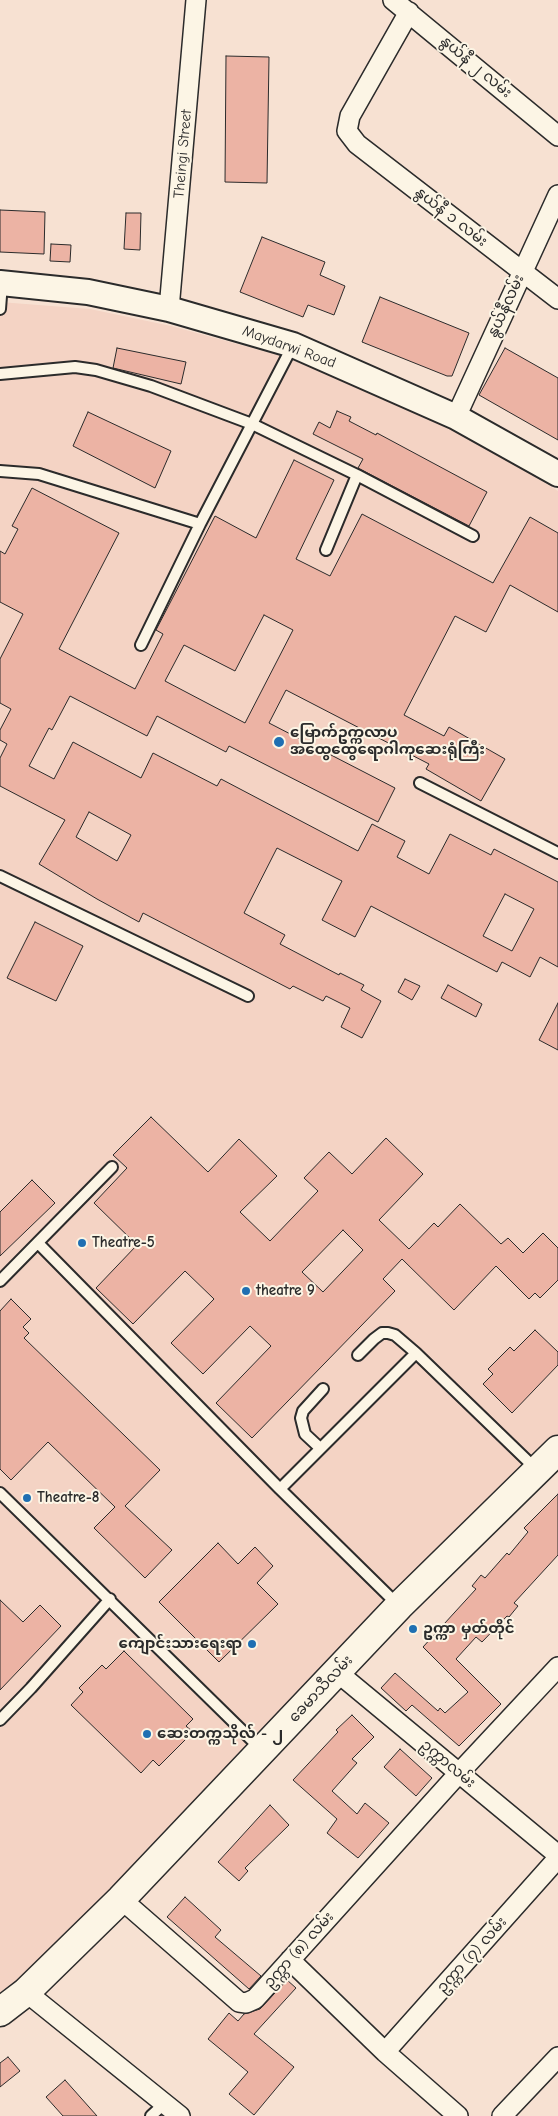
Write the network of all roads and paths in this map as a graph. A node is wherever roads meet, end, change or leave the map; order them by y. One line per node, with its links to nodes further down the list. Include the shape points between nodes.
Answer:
1 (196, 0): 10 (street, Theingi Street)
2 (392, 0): 3 (street, နွယ်နီ ၂ လမ်း)
3 (410, 12): 4 (street, နွယ်နီ ၂ လမ်း); 6 (street, နွယ်နီ ၁ လမ်း, via 350,116 347,131 357,144)
4 (558, 136)
5 (558, 195): 6 (street, နွယ်နီလမ်း)
6 (522, 272): 8 (street, နွယ်နီ ၁ လမ်း); 13 (street, နွယ်နီလမ်း)
7 (1, 283): 9 (lane); 10 (street, Maydarwi Road, via 88,292)
8 (558, 299)
9 (0, 309)
10 (170, 309): 11 (street, Maydarwi Road)
11 (293, 345): 13 (street, Maydarwi Road); 14 (lane)
12 (0, 374): 14 (lane, via 75,368 96,370 151,386)
13 (456, 417): 16 (street, Maydarwi Road)
14 (252, 424): 17 (lane); 18 (lane)
15 (0, 471): 18 (lane, via 39,474)
16 (558, 474)
17 (357, 475): 19 (lane); 20 (lane)
18 (200, 524): 21 (lane)
19 (473, 536)
20 (326, 550)
21 (141, 645)
22 (420, 783): 23 (lane)
23 (558, 853)
24 (0, 876): 25 (lane)
25 (248, 996)
26 (112, 1167): 27 (lane)
27 (38, 1243): 28 (lane); 34 (lane)
28 (0, 1281)
29 (416, 1352): 30 (lane, via 388,1332); 32 (lane); 33 (lane)
30 (358, 1356)
31 (323, 1389): 32 (lane, via 303,1411 301,1418 305,1434)
32 (320, 1448): 34 (lane)
33 (549, 1463): 37 (main road, ခေမာသီလမ်း)
34 (280, 1489): 37 (lane)
35 (0, 1494): 36 (lane)
36 (110, 1599): 40 (lane); 41 (lane)
37 (399, 1606): 39 (main road, ခေမာသီလမ်း)
38 (558, 1667): 42 (street, ဥက္ကာ (၈) လမ်း)
39 (337, 1672): 41 (main road, ခေမာသီလမ်း); 42 (street, ဥက္ကာလမ်း)
40 (0, 1720)
41 (263, 1751): 44 (main road, ခေမာသီလမ်း)
42 (459, 1773): 43 (street, ဥက္ကာလမ်း); 45 (street, ဥက္ကာ (၈) လမ်း)
43 (558, 1856): 48 (street, ဥက္ကာ (၇) လမ်း)
44 (121, 1899): 45 (street, ဥက္ကာ (၈) လမ်း, via 239,2002 255,1999); 46 (main road, ခေမာသီလမ်း)
45 (290, 1960): 48 (street)
46 (26, 1992): 47 (main road, ခေမာသီလမ်း); 50 (street)
47 (0, 2012)
48 (385, 2052): 52 (street)
49 (558, 2057): 53 (street)
50 (158, 2110): 51 (street)
51 (180, 2116)
52 (458, 2116)
53 (502, 2116)

